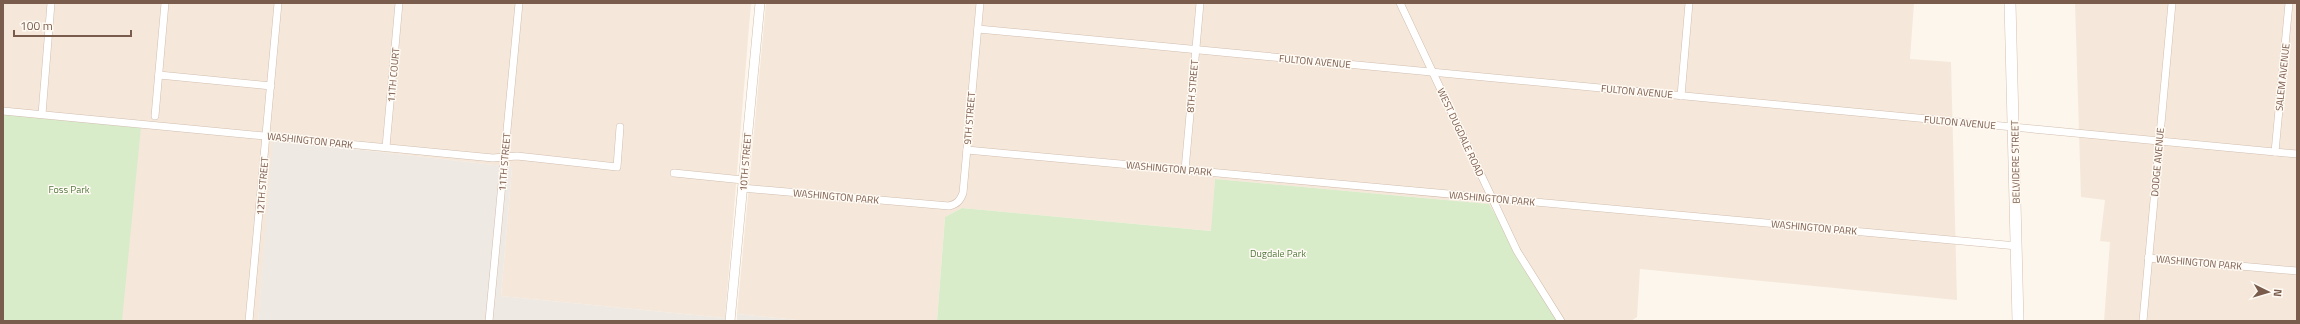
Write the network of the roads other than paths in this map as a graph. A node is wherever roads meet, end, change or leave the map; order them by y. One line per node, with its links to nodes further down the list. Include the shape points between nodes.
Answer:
1 (51, 3): 21 (street)
2 (165, 3): 17 (street)
3 (279, 3): 18 (street, 12TH STREET)
4 (399, 3): 27 (street, 11TH COURT)
5 (519, 3): 31 (street, 11TH STREET)
6 (760, 3): 34 (street, 10TH STREET)
7 (980, 3): 14 (street, 9TH STREET)
8 (1200, 3): 15 (street, 8TH STREET)
9 (1400, 3): 16 (street, WEST DUGDALE ROAD)
10 (1689, 3): 19 (street)
11 (2010, 3): 24 (main road, BELVIDERE STREET)
12 (2172, 3): 26 (street, DODGE AVENUE)
13 (2289, 3): 29 (street, SALEM AVENUE)
14 (978, 29): 15 (street, FULTON AVENUE); 28 (street, 9TH STREET)
15 (1196, 50): 16 (street, FULTON AVENUE); 32 (street, 8TH STREET)
16 (1432, 72): 19 (street, FULTON AVENUE); 35 (street, WEST DUGDALE ROAD)
17 (159, 75): 18 (street); 22 (street)
18 (271, 86): 25 (street, 12TH STREET)
19 (1681, 96): 24 (street, FULTON AVENUE)
20 (3, 110): 21 (street, WASHINGTON PARK)
21 (42, 114): 25 (street, WASHINGTON PARK)
22 (155, 116)
23 (620, 127): 31 (street, WASHINGTON PARK, via 616,167 518,156)
24 (2015, 127): 26 (street, FULTON AVENUE); 37 (main road, BELVIDERE STREET)
25 (266, 136): 27 (street, WASHINGTON PARK); 40 (street, 12TH STREET)
26 (2159, 141): 29 (street, FULTON AVENUE); 38 (street, DODGE AVENUE)
27 (386, 148): 31 (street, WASHINGTON PARK)
28 (967, 150): 32 (street, WASHINGTON PARK); 36 (street, 9TH STREET, via 963,193 960,200 949,206)
29 (2275, 152): 30 (street, FULTON AVENUE)
30 (2297, 154)
31 (505, 157): 41 (street, 11TH STREET)
32 (1185, 170): 35 (street, WASHINGTON PARK)
33 (674, 173): 34 (street, WASHINGTON PARK)
34 (743, 184): 36 (street, WASHINGTON PARK); 42 (street, 10TH STREET)
35 (1492, 198): 37 (street, WASHINGTON PARK); 43 (street, WEST DUGDALE ROAD, via 1517,251)
36 (929, 204)
37 (2017, 246): 44 (main road, BELVIDERE STREET)
38 (2148, 258): 39 (street, WASHINGTON PARK); 45 (street, DODGE AVENUE)
39 (2297, 271)
40 (249, 321)
41 (489, 321)
42 (730, 321)
43 (1561, 321)
44 (2018, 321)
45 (2143, 321)

